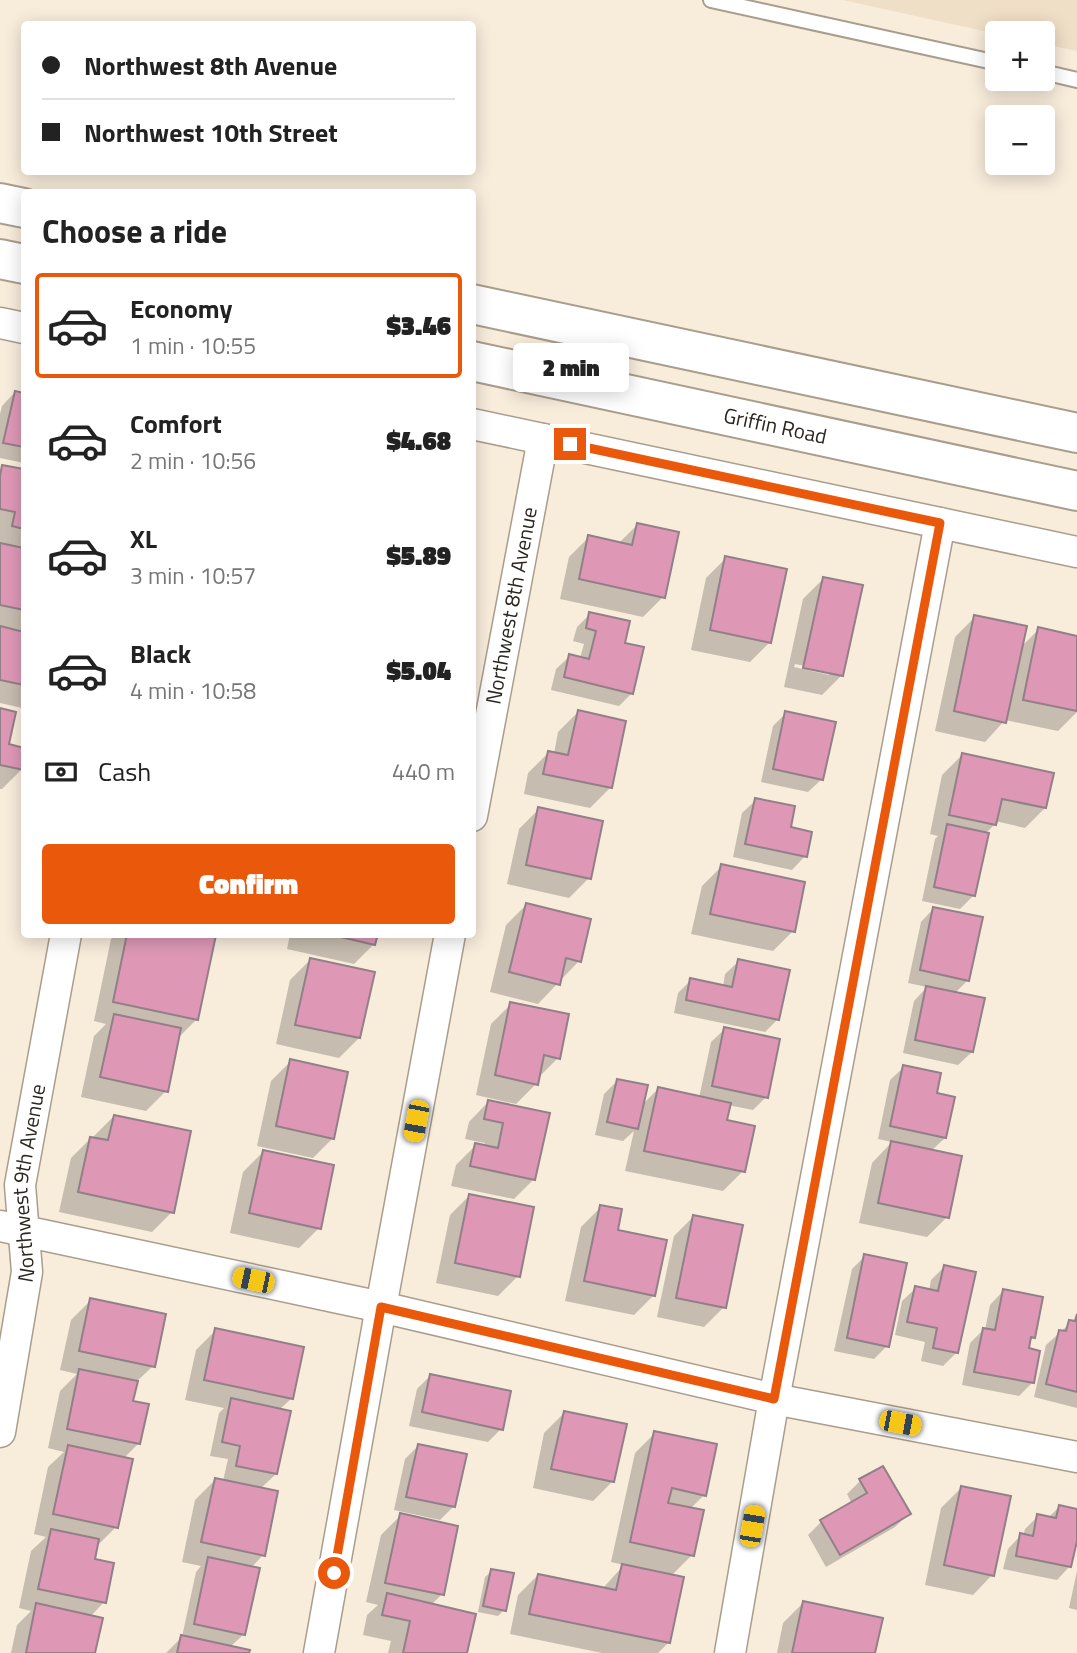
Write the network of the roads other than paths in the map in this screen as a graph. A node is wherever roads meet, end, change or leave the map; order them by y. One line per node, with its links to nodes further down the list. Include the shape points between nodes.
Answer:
1 (711, 0): 2 (lane)
2 (985, 59)
3 (1055, 75): 4 (lane)
4 (1077, 80)
5 (0, 203): 6 (main road)
6 (21, 207)
7 (0, 258): 8 (main road)
8 (21, 263)
9 (476, 305): 14 (main road)
10 (0, 323): 11 (street)
11 (21, 327)
12 (476, 362): 16 (main road, Griffin Road)
13 (476, 425): 15 (street)
14 (1077, 433)
15 (543, 439): 17 (street); 19 (street, Northwest 8th Avenue)
16 (1077, 491)
17 (940, 523): 18 (street); 24 (street)
18 (1077, 552)
19 (476, 795)
20 (65, 938): 22 (street, Northwest 9th Avenue)
21 (449, 938): 23 (street)
22 (12, 1229): 23 (street); 25 (street, Northwest 9th Avenue, via 27,1272)
23 (381, 1307): 24 (street); 27 (street)
24 (774, 1399): 26 (street); 28 (street)
25 (0, 1432)
26 (1077, 1457)
27 (319, 1653)
28 (730, 1653)

